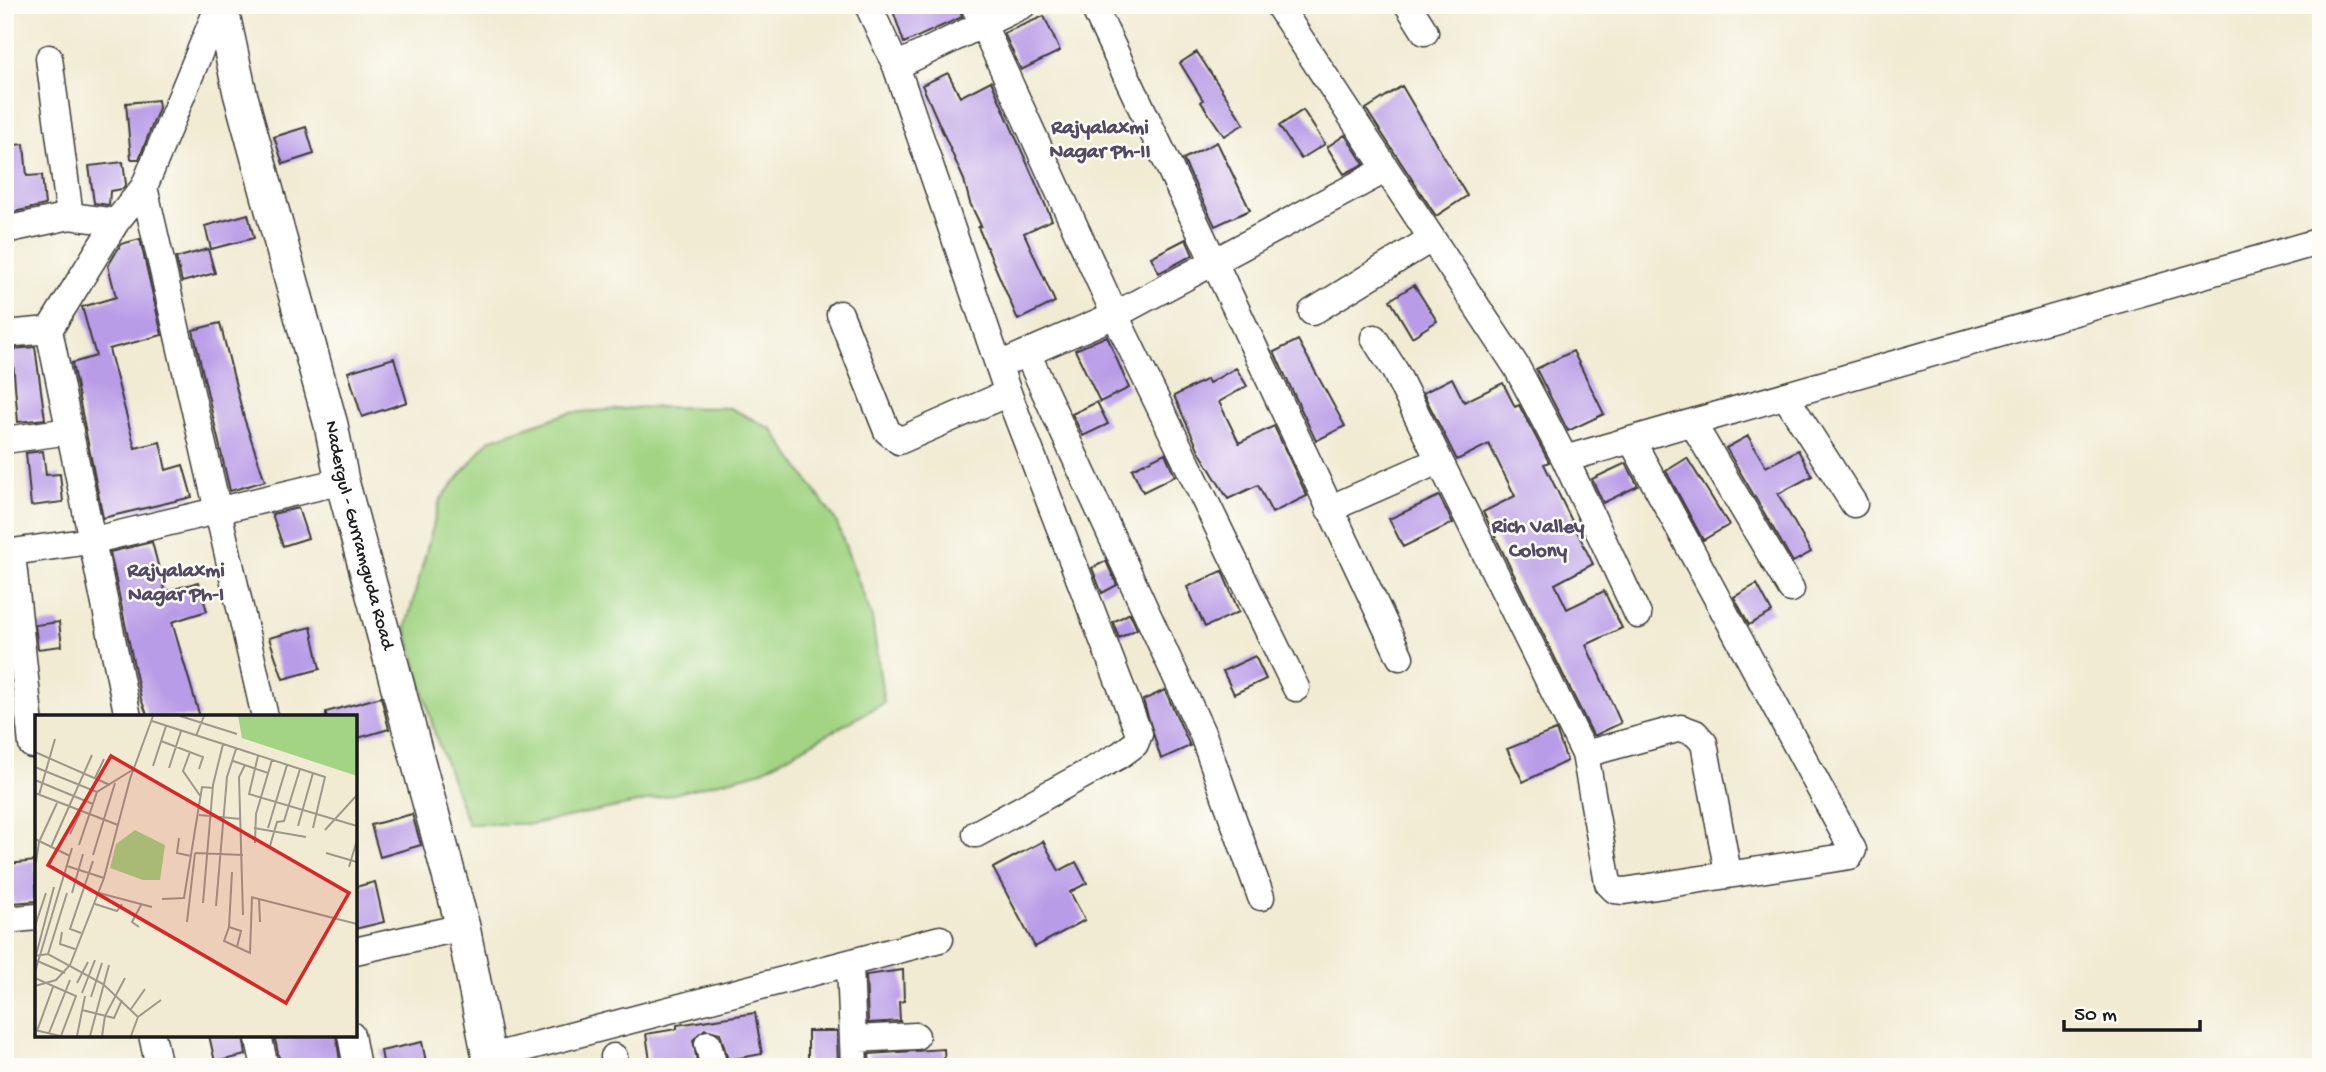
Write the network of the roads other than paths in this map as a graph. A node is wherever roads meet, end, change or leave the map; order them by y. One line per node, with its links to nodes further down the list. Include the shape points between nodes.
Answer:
1 (220, 5): 12 (street); 35 (main road, Nadergul - Gurramguda Road)
2 (868, 5): 10 (street)
3 (1023, 5): 7 (street)
4 (1094, 5): 18 (street)
5 (1278, 5): 11 (street)
6 (1408, 5): 8 (street)
7 (979, 15): 10 (street); 21 (street)
8 (1425, 32)
9 (49, 58): 13 (street)
10 (896, 66): 26 (street)
11 (1385, 170): 16 (street); 18 (street)
12 (144, 187): 14 (street); 38 (street)
13 (70, 216): 14 (street); 15 (street)
14 (116, 222): 22 (street)
15 (5, 230)
16 (1431, 239): 19 (street); 33 (street, via 1516,366)
17 (2321, 241): 28 (street)
18 (1213, 264): 21 (street); 37 (street)
19 (1312, 312)
20 (840, 314): 27 (street, via 887,431 899,441)
21 (1115, 315): 25 (street); 44 (street)
22 (49, 330): 23 (street); 30 (street)
23 (5, 334)
24 (1374, 338): 34 (street)
25 (1027, 353): 26 (street); 51 (street, via 1203,735)
26 (998, 365): 27 (street)
27 (1008, 393): 49 (street, via 1139,734 1135,744 1120,755)
28 (1786, 397): 29 (street); 36 (street)
29 (1693, 424): 32 (street); 41 (street)
30 (70, 431): 31 (street); 39 (street)
31 (5, 440)
32 (1632, 441): 33 (street); 50 (street, via 1853,850 1850,856)
33 (1565, 459): 42 (street)
34 (1438, 461): 37 (street); 48 (street)
35 (342, 481): 38 (street); 54 (main road, Nadergul - Gurramguda Road)
36 (1854, 504)
37 (1329, 509): 43 (street)
38 (218, 512): 39 (street); 46 (street)
39 (90, 541): 40 (street); 45 (street)
40 (8, 553): 47 (street)
41 (1791, 589)
42 (1638, 615)
43 (1400, 657)
44 (1296, 688)
45 (128, 715)
46 (265, 715)
47 (32, 745)
48 (1586, 754): 50 (street, via 1608,883 1615,890); 50 (street, via 1681,728 1696,733 1704,743)
49 (976, 834)
50 (1728, 873)
51 (1261, 897)
52 (35, 917): 53 (street)
53 (5, 920)
54 (463, 927): 56 (street); 63 (main road, Nadergul - Gurramguda Road)
55 (940, 939): 57 (street)
56 (357, 951)
57 (850, 964): 62 (street); 63 (street)
58 (916, 1036): 62 (street)
59 (152, 1037): 64 (street)
60 (258, 1037): 65 (street)
61 (351, 1037): 66 (street)
62 (853, 1039): 67 (street)
63 (491, 1062)
64 (159, 1067)
65 (265, 1067)
66 (357, 1067)
67 (854, 1067)

